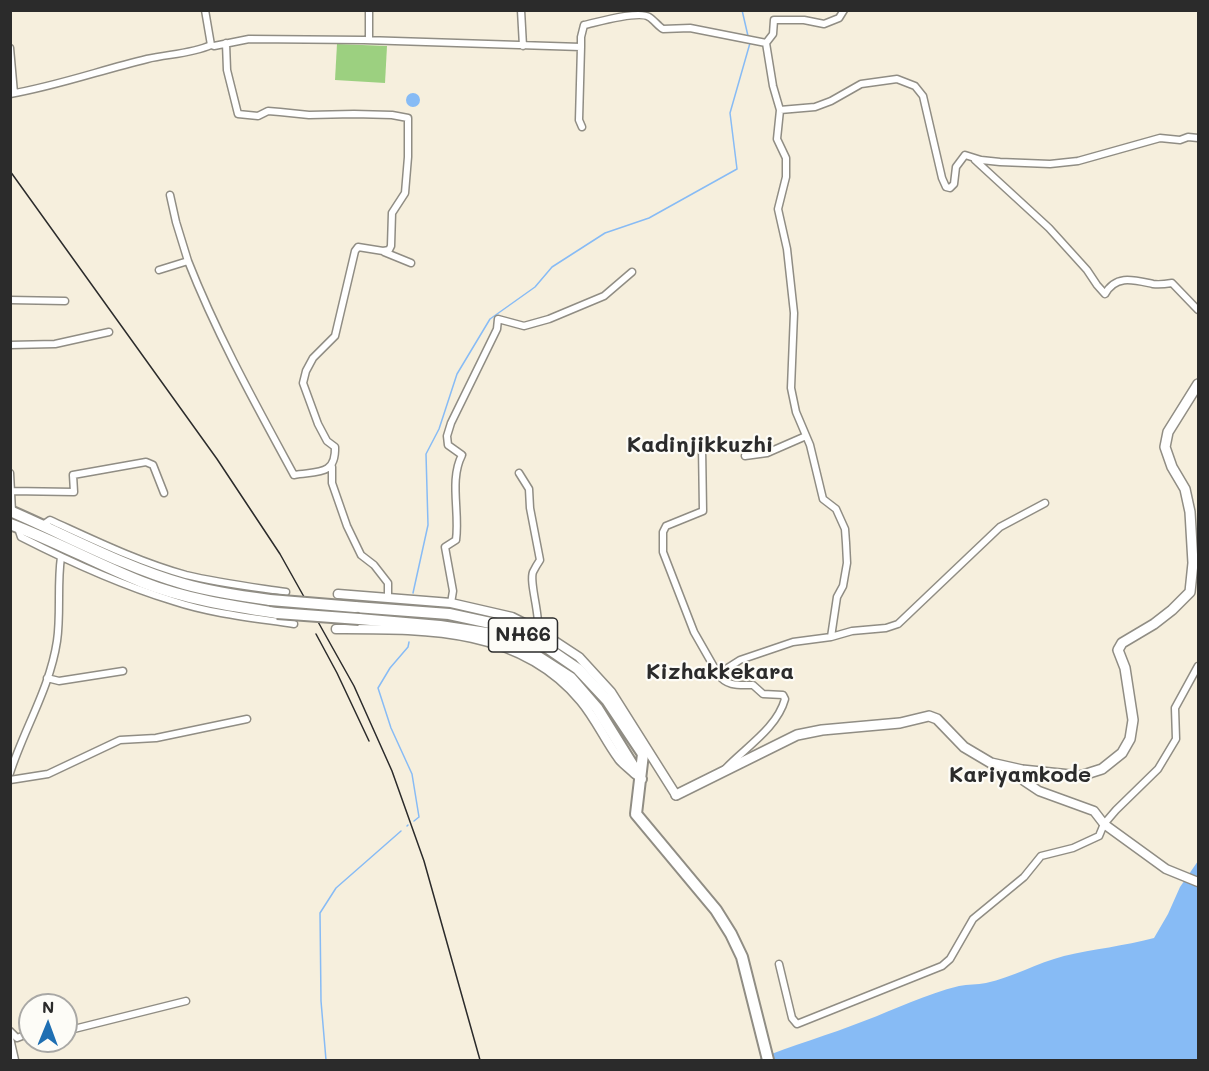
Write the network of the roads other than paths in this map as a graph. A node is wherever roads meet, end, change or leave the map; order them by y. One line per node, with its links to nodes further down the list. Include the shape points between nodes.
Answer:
1 (205, 10): 8 (street)
2 (369, 10): 5 (street)
3 (521, 10): 9 (street)
4 (844, 10): 7 (street, via 838,18 824,24 774,20 773,34)
5 (369, 40): 6 (street, via 249,39); 9 (street)
6 (225, 43): 8 (street); 18 (street, via 238,114 258,116 280,111 408,118 405,192 392,213 391,246)
7 (766, 43): 10 (street, via 690,28 663,29 643,15 585,25); 13 (street)
8 (211, 45): 12 (street)
9 (523, 46): 10 (street)
10 (581, 47): 14 (street)
11 (10, 48): 12 (street)
12 (12, 94)
13 (780, 110): 16 (street, via 815,107 861,84 897,79 915,86 922,96 946,187 954,184 956,167 965,155); 29 (street, via 777,139 786,158 786,169 778,209 794,312 791,388)
14 (582, 127)
15 (1198, 138): 16 (street, via 1160,138 1069,162)
16 (974, 159): 25 (street, via 1049,228 1105,294 1119,280 1154,285 1172,283)
17 (170, 195): 19 (street)
18 (383, 251): 20 (street); 32 (street, via 363,246 355,251 335,336 313,358 303,383 318,424 335,447 336,460)
19 (188, 261): 21 (street); 32 (street, via 252,399 294,475)
20 (411, 262)
21 (159, 270)
22 (632, 272): 45 (street, via 604,296 549,319 524,326 498,319 497,330 447,436 448,445 462,455 456,467 456,540 445,547 453,591)
23 (10, 300): 24 (street)
24 (65, 301)
25 (1198, 310)
26 (109, 333): 27 (street, via 55,344)
27 (10, 345)
28 (1198, 384): 55 (main road, via 1168,432 1165,447 1185,489 1190,512 1190,592 1118,650 1125,668 1133,720 1130,739 1122,753 1102,769 1080,776)
29 (806, 436): 31 (street, via 767,453); 49 (street, via 823,499 836,510 845,529 847,563)
30 (702, 446): 52 (street, via 703,510 666,526 663,552 694,632)
31 (745, 456)
32 (330, 470): 44 (street, via 347,526 361,555 388,584)
33 (10, 473): 35 (street)
34 (519, 473): 48 (street, via 529,489 540,560 532,574)
35 (11, 491): 36 (street, via 74,492 73,475 146,462 153,465); 38 (street)
36 (164, 493)
37 (1045, 503): 49 (street, via 1000,527 898,624)
38 (11, 512): 39 (highway, NH66)
39 (43, 525): 40 (highway, NH66); 42 (street, via 50,520 185,574); 59 (highway, NH66, bridge, via 183,584 224,594 449,614 509,627 578,669 607,699 643,754)
40 (14, 526): 41 (street, via 21,537); 59 (highway, NH66, bridge, via 142,582 225,606 493,634 571,678 597,708)
41 (61, 557): 46 (street, via 174,602); 53 (street, via 57,642)
42 (286, 592)
43 (338, 594): 44 (street)
44 (388, 598): 45 (street)
45 (451, 603): 48 (street, via 512,617)
46 (294, 624)
47 (336, 629): 59 (street, via 400,629 459,635 521,654 566,684 620,760)
48 (538, 630): 60 (street, via 579,657 611,692)
49 (831, 637): 52 (street, via 764,650)
50 (1198, 666): 61 (street, via 1175,708 1176,739 1158,769)
51 (123, 671): 53 (street, via 59,681)
52 (718, 674): 56 (street, via 735,686 753,686 763,694 783,695 785,699 773,721)
53 (47, 678): 57 (street)
54 (247, 719): 58 (street, via 156,738 120,740 48,774)
55 (1022, 770): 56 (main road, via 991,763 964,747 938,719 929,716 797,735); 61 (street, via 1024,782 1094,811)
56 (724, 771): 60 (main road)
57 (10, 773)
58 (10, 780)
59 (641, 780): 68 (highway, NH66, via 636,814 716,910 742,957)
60 (676, 795)
61 (1104, 824): 62 (street, via 1166,869); 63 (street, via 1099,836 1041,856 1024,877 973,919 942,966 797,1024 792,1018)
62 (1198, 882)
63 (779, 963)
64 (186, 1001): 65 (street)
65 (78, 1028)
66 (10, 1038): 67 (street)
67 (15, 1060)
68 (768, 1060)

